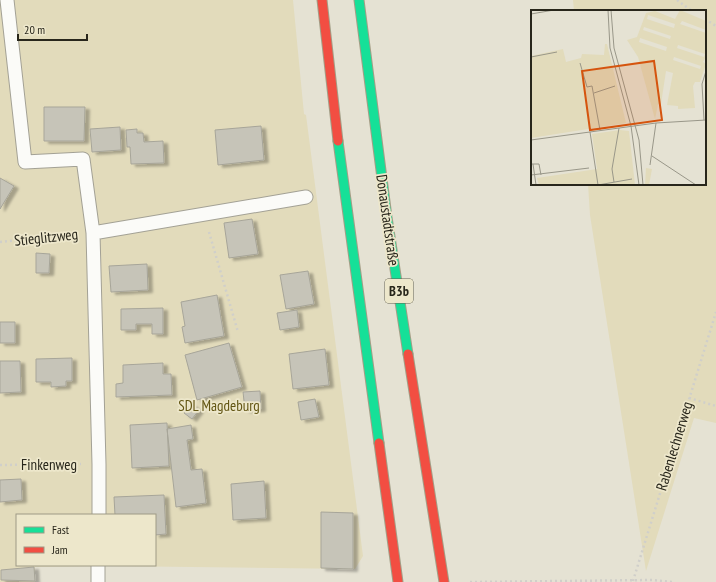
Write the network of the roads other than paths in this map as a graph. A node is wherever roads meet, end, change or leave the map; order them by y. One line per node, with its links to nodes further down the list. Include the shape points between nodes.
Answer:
1 (7, 0): 5 (lane, via 25,162 83,159)
2 (322, 0): 9 (main road, via 344,191)
3 (359, 0): 10 (main road, Donaustadtstraße / B3b, via 387,217)
4 (306, 197): 5 (lane)
5 (93, 233): 6 (lane)
6 (98, 514)
7 (98, 566): 8 (lane)
8 (98, 582)
9 (398, 582)
10 (444, 582)

